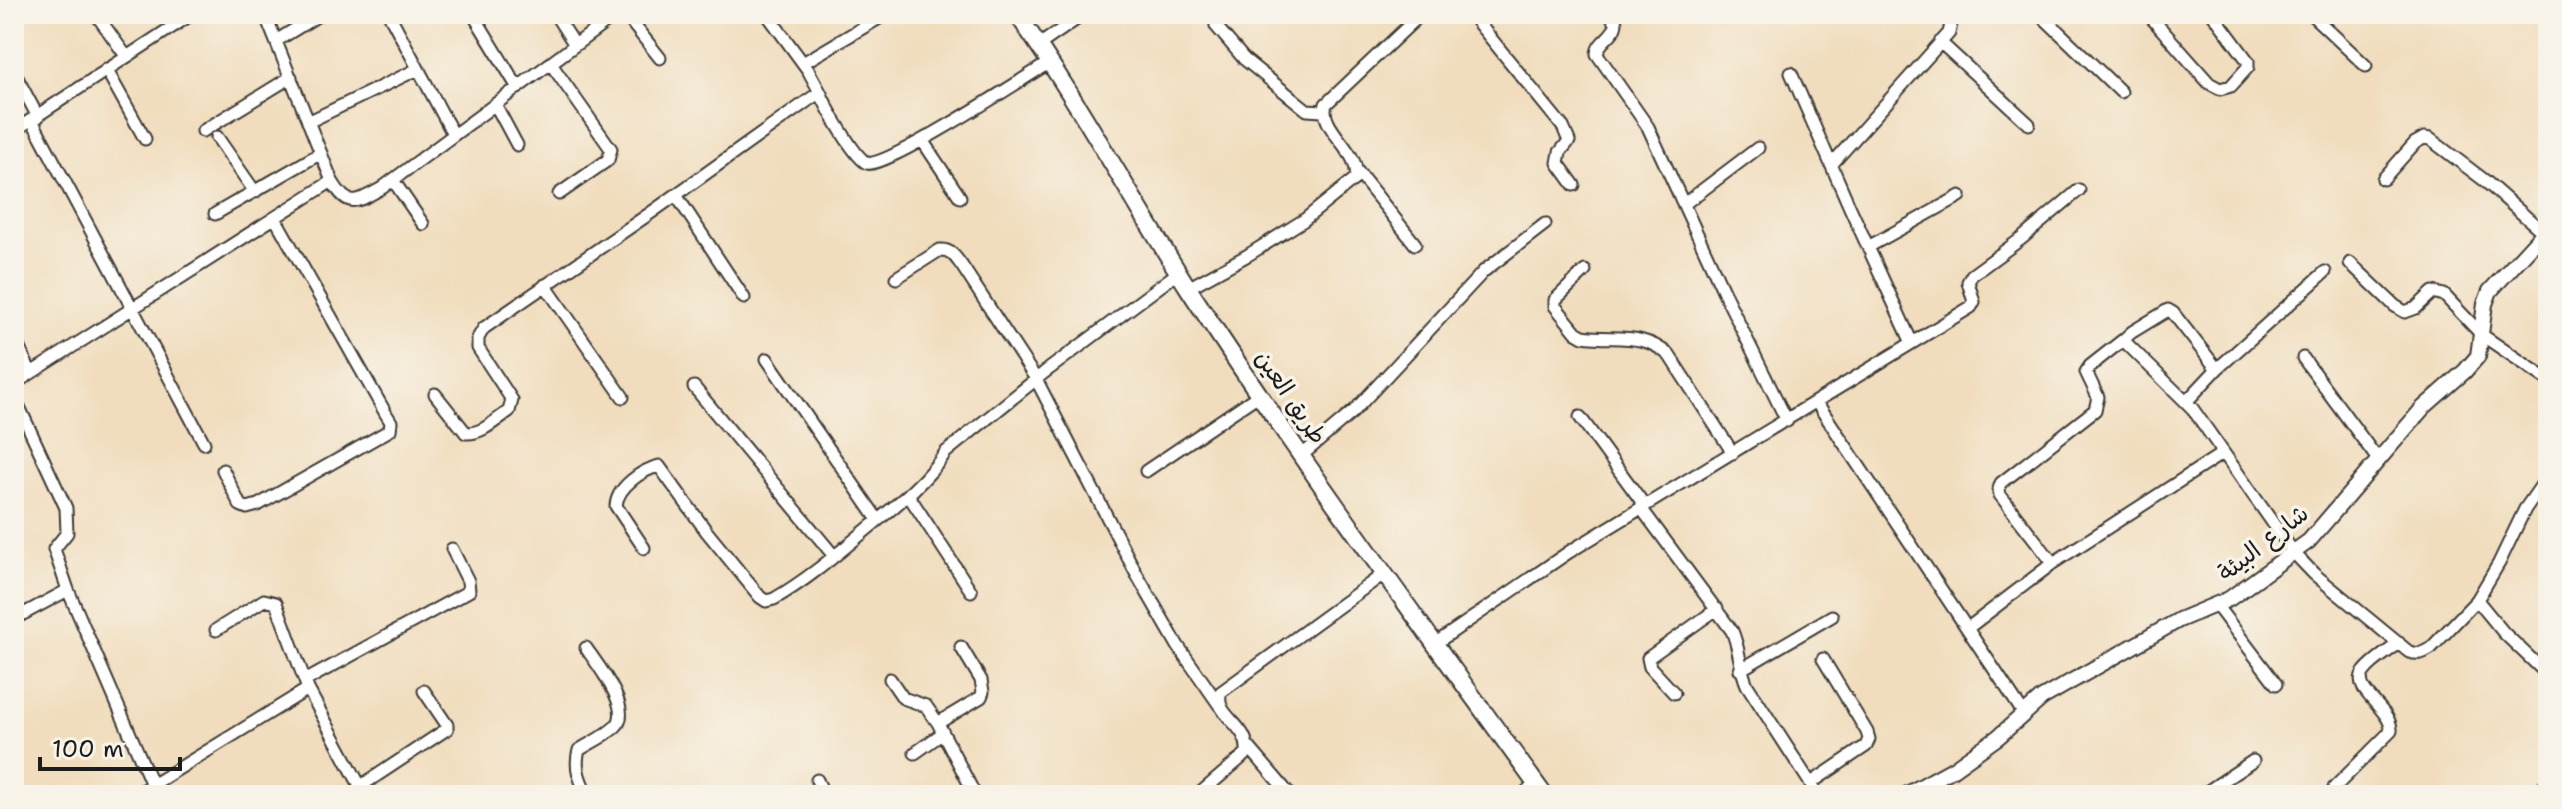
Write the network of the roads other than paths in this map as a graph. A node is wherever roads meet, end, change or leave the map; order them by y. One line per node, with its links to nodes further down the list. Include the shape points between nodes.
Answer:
1 (96, 14): 27 (street)
2 (192, 14): 27 (street)
3 (265, 14): 23 (street)
4 (320, 14): 23 (street)
5 (389, 14): 34 (street)
6 (473, 14): 38 (street)
7 (555, 14): 25 (street)
8 (617, 14): 25 (street)
9 (625, 14): 28 (street)
10 (767, 14): 30 (street)
11 (886, 14): 30 (street)
12 (1017, 14): 26 (main road, طريق العين)
13 (1084, 14): 26 (street)
14 (1224, 14): 42 (street, via 1216,26 1244,59 1307,110)
15 (1471, 14): 60 (street, via 1563,127 1569,141 1558,163)
16 (1610, 14): 67 (street, via 1616,29 1597,54 1648,127)
17 (1945, 14): 24 (street, via 1951,29)
18 (2040, 14): 40 (street)
19 (2148, 14): 20 (street, via 2220,89 2231,86 2248,61)
20 (2213, 14)
21 (2311, 14): 32 (street)
22 (1414, 16): 42 (street)
23 (276, 41): 37 (street)
24 (1940, 42): 45 (street); 55 (street)
25 (575, 45): 31 (street)
26 (1039, 45): 29 (main road, طريق العين)
27 (126, 56): 33 (street)
28 (660, 58)
29 (1050, 62): 51 (street); 77 (main road, طريق العين)
30 (803, 63): 39 (street)
31 (551, 64): 38 (street); 63 (street, via 611,149 608,160)
32 (2366, 66)
33 (106, 69): 43 (street); 50 (street)
34 (418, 69): 44 (street); 48 (street)
35 (14, 72): 43 (street)
36 (1791, 73): 55 (street)
37 (291, 77): 44 (street); 47 (street)
38 (518, 88): 41 (street)
39 (820, 92): 51 (street, via 869,165); 64 (street)
40 (2121, 92)
41 (495, 104): 48 (street); 52 (street)
42 (1323, 111): 56 (street)
43 (35, 118): 46 (street); 83 (street)
44 (308, 122): 54 (street)
45 (2029, 124)
46 (14, 131)
47 (203, 131)
48 (453, 134): 58 (street)
49 (217, 137): 62 (street)
50 (145, 139)
51 (922, 140): 66 (street)
52 (517, 145)
53 (1758, 148): 67 (street)
54 (321, 153): 59 (street); 62 (street)
55 (1831, 165): 74 (street)
56 (1357, 171): 73 (street); 81 (street, via 1356,178 1304,220)
57 (2383, 179): 72 (street, via 2415,143 2430,139)
58 (393, 180): 59 (street, via 357,201 342,197); 70 (street)
59 (332, 181): 69 (street)
60 (1574, 185)
61 (2079, 190): 87 (street, via 1972,275 1971,307)
62 (255, 192): 68 (street)
63 (559, 194)
64 (676, 195): 80 (street); 82 (street)
65 (1960, 196): 74 (street)
66 (960, 197)
67 (1684, 204): 103 (street)
68 (215, 214)
69 (275, 218): 83 (street); 109 (street, via 391,426 389,432 247,508 240,505)
70 (423, 224)
71 (1545, 224): 107 (street, via 1484,271 1354,411)
72 (2546, 230): 84 (street, شارع البيئة, via 2490,291)
73 (1415, 244)
74 (1868, 247): 87 (street)
75 (2350, 263): 84 (street, via 2405,312 2438,292)
76 (1585, 271): 105 (street, via 1555,300 1568,323 1583,336 1646,341 1661,348)
77 (1179, 272): 81 (main road, طريق العين); 92 (street)
78 (2325, 272): 90 (street)
79 (896, 278): 92 (street, via 946,249)
80 (545, 285): 96 (street, via 484,328 478,338 478,348 512,400 509,411 481,431 466,433); 99 (street)
81 (1188, 288): 97 (main road, طريق العين)
82 (744, 298)
83 (134, 308): 91 (street); 104 (street)
84 (2482, 335): 93 (street); 108 (street, شارع البيئة, via 2478,356 2423,408)
85 (14, 338): 91 (street)
86 (2123, 340): 90 (street, via 2168,310); 100 (street); 119 (street, via 2086,372 2098,397 2095,410 1999,489)
87 (1912, 343): 101 (street)
88 (2303, 358): 108 (street)
89 (767, 359): 114 (street)
90 (2217, 369): 100 (street)
91 (31, 373): 94 (street)
92 (1036, 379): 112 (street, via 946,452); 143 (street, via 1137,575)
93 (2548, 380)
94 (14, 384)
95 (694, 387): 118 (street)
96 (435, 394)
97 (1260, 394): 107 (main road, طريق العين); 110 (street)
98 (14, 396): 121 (street, via 66,508 67,533 54,549)
99 (623, 397)
100 (2186, 402): 106 (street)
101 (1817, 403): 103 (street); 129 (street)
102 (1580, 417): 113 (street)
103 (1787, 421): 105 (street)
104 (204, 443)
105 (1733, 453): 113 (street)
106 (2223, 453): 117 (street); 119 (street)
107 (1301, 456): 120 (main road, طريق العين)
108 (2379, 461): 117 (street, شارع البيئة)
109 (223, 470)
110 (1146, 471)
111 (2546, 485): 124 (street, via 2525,509)
112 (909, 496): 114 (street); 122 (street)
113 (1643, 507): 126 (street); 131 (street)
114 (878, 520): 118 (street)
115 (644, 548): 118 (street, via 616,506 617,498 659,466 764,600 779,597)
116 (452, 549): 140 (street, via 469,591)
117 (2294, 553): 125 (street, شارع البيئة); 132 (street)
118 (834, 556)
119 (2053, 563): 129 (street)
120 (1385, 573): 131 (main road, طريق العين); 143 (street, via 1221,692)
121 (68, 590): 128 (street); 152 (street)
122 (971, 591)
123 (14, 600): 128 (street)
124 (2477, 600): 132 (street, via 2423,653 2409,652); 137 (street)
125 (2216, 605): 139 (street); 144 (street, شارع البيئة, via 2110,659)
126 (1717, 609): 136 (street, via 1739,647); 142 (street, via 1648,658)
127 (1832, 616): 136 (street)
128 (18, 617)
129 (1968, 628): 144 (street)
130 (216, 630): 140 (street, via 270,600 278,608)
131 (1436, 643): 154 (main road, طريق العين)
132 (2399, 643): 153 (street, via 2360,678 2391,721 2391,731)
133 (961, 647): 145 (street, via 984,688)
134 (586, 648): 157 (street, via 622,713 618,725 579,750 575,761)
135 (1823, 659): 151 (street, via 1869,739)
136 (1740, 670): 151 (street)
137 (2548, 675)
138 (890, 679): 145 (street, via 903,698 926,706)
139 (2276, 684)
140 (306, 685): 152 (street); 155 (street)
141 (424, 691): 155 (street, via 447,729)
142 (1674, 693)
143 (1220, 706): 146 (street)
144 (2024, 714): 164 (street, شارع البيئة, via 1953,769)
145 (940, 728): 147 (street); 159 (street)
146 (1248, 746): 160 (street, via 1245,756); 161 (street)
147 (915, 753)
148 (2253, 761): 165 (street)
149 (817, 780): 158 (street)
150 (2548, 781): 166 (street)
151 (1811, 783): 163 (street)
152 (152, 785): 156 (street)
153 (2334, 788)
154 (1540, 789): 162 (street)
155 (363, 790)
156 (134, 795)
157 (587, 795)
158 (824, 795)
159 (975, 795)
160 (1198, 795)
161 (1290, 795)
162 (1522, 795)
163 (1818, 795)
164 (1906, 795)
165 (2202, 795)
166 (2536, 795)

